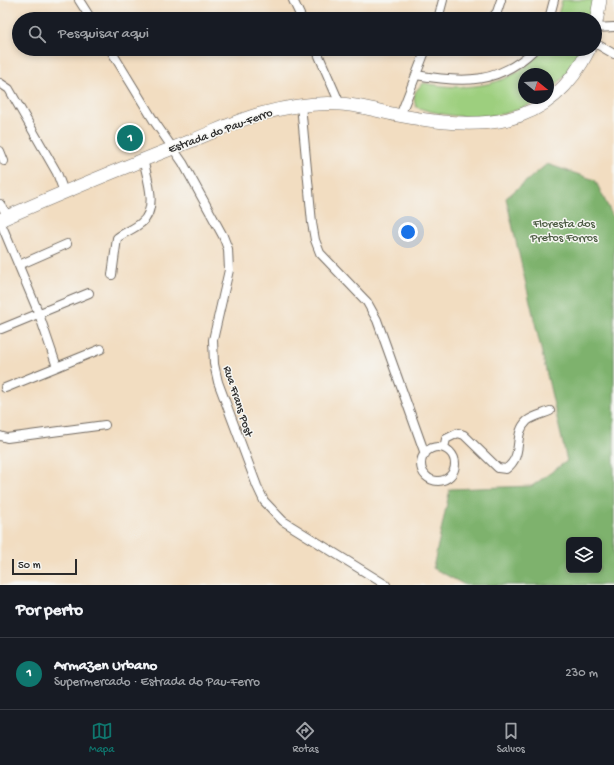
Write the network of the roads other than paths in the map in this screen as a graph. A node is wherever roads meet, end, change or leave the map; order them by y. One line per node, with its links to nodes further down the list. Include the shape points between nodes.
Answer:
1 (79, 0): 7 (street)
2 (293, 0): 8 (street)
3 (443, 0): 9 (street)
4 (501, 0): 10 (street)
5 (554, 0): 11 (street)
6 (600, 0): 12 (main road)
7 (87, 12)
8 (299, 12)
9 (440, 12)
10 (497, 12)
11 (551, 12)
12 (598, 12)
13 (614, 27): 14 (street)
14 (602, 28)
15 (602, 47): 16 (street)
16 (614, 54)
17 (114, 56): 27 (street, Rua Frans Post)
18 (319, 56): 24 (street)
19 (423, 56): 22 (street)
20 (528, 56): 22 (street, via 506,72 468,81)
21 (585, 56): 26 (main road, Estrada do Pau-Ferro, via 575,74 558,92 543,104 508,120 457,124)
22 (416, 75): 26 (street)
23 (1, 85): 31 (street, via 9,89 53,167)
24 (340, 104): 25 (main road, Estrada do Pau-Ferro); 26 (main road, Estrada do Pau-Ferro)
25 (301, 105): 27 (main road, Estrada do Pau-Ferro, via 258,114); 47 (street, via 312,223 317,247 367,302 374,315)
26 (400, 116)
27 (172, 147): 29 (main road, Estrada do Pau-Ferro); 48 (street, Rua Frans Post, via 209,210 228,249 229,270 213,340 214,364 218,382 256,486 283,522)
28 (0, 151): 30 (street)
29 (143, 159): 31 (main road, Estrada do Pau-Ferro); 36 (street, via 150,212 140,225 117,238)
30 (4, 161)
31 (64, 192): 33 (main road, Estrada do Pau-Ferro)
32 (0, 204): 33 (street)
33 (3, 219): 35 (street)
34 (67, 244): 35 (street)
35 (18, 265): 38 (street)
36 (112, 275)
37 (89, 293): 38 (street)
38 (39, 314): 39 (street); 41 (street)
39 (1, 329)
40 (101, 349): 41 (street)
41 (57, 367): 42 (street)
42 (5, 388)
43 (550, 411): 46 (street, via 528,420 522,427 518,455 513,464 506,469 498,468 464,435 458,433 446,438)
44 (105, 425): 45 (street, via 7,438)
45 (0, 436)
46 (444, 448): 47 (street, via 434,448); 47 (street, via 452,455 454,465 451,475 442,480 432,480 424,473 421,463)
47 (425, 454)
48 (386, 585)

